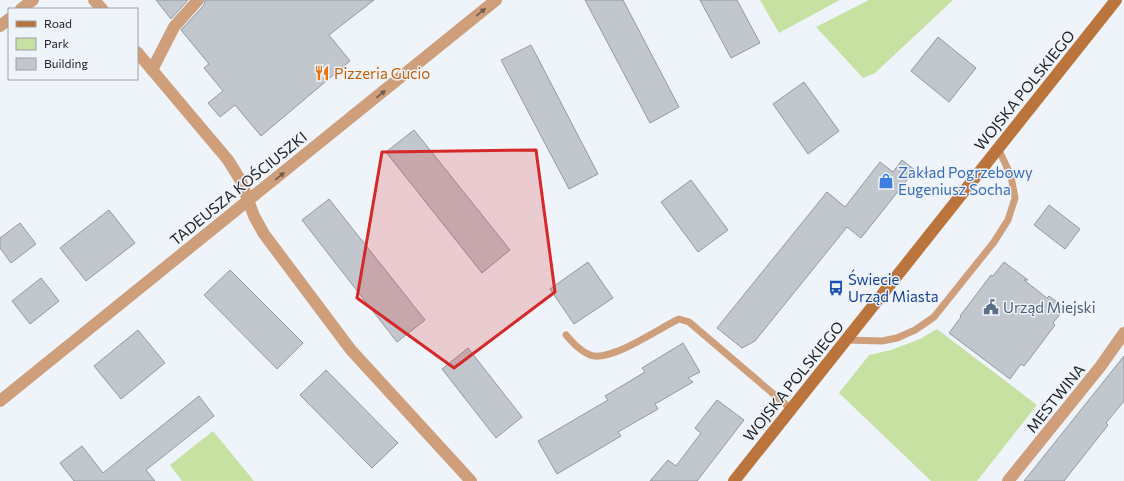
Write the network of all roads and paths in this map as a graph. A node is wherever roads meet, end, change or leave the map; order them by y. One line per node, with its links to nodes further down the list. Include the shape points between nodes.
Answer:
1 (33, 0): 6 (street)
2 (94, 0): 7 (street)
3 (198, 0): 11 (street, via 174,27)
4 (496, 0): 13 (street, TADEUSZA KOŚCIUSZKI, one-way to 4)
5 (1116, 0): 12 (street, WOJSKA POLSKIEGO)
6 (22, 8)
7 (101, 8)
8 (8, 20): 9 (street)
9 (0, 26)
10 (138, 53): 11 (street)
11 (152, 70): 13 (street, via 228,160)
12 (998, 148): 16 (street, WOJSKA POLSKIEGO); 16 (lane, via 1011,176 1014,198 1008,220 994,242 934,317 921,326 897,338 882,341)
13 (249, 201): 17 (street, TADEUSZA KOŚCIUSZKI); 19 (street, via 264,234 351,350)
14 (1124, 333): 21 (street, MESTWINA, via 1100,367)
15 (566, 335): 18 (lane, via 579,348 591,355 604,356 616,353 679,319 689,322)
16 (846, 340): 18 (street, WOJSKA POLSKIEGO)
17 (0, 401)
18 (791, 409): 20 (street, WOJSKA POLSKIEGO)
19 (472, 481)
20 (734, 481)
21 (1008, 481)

